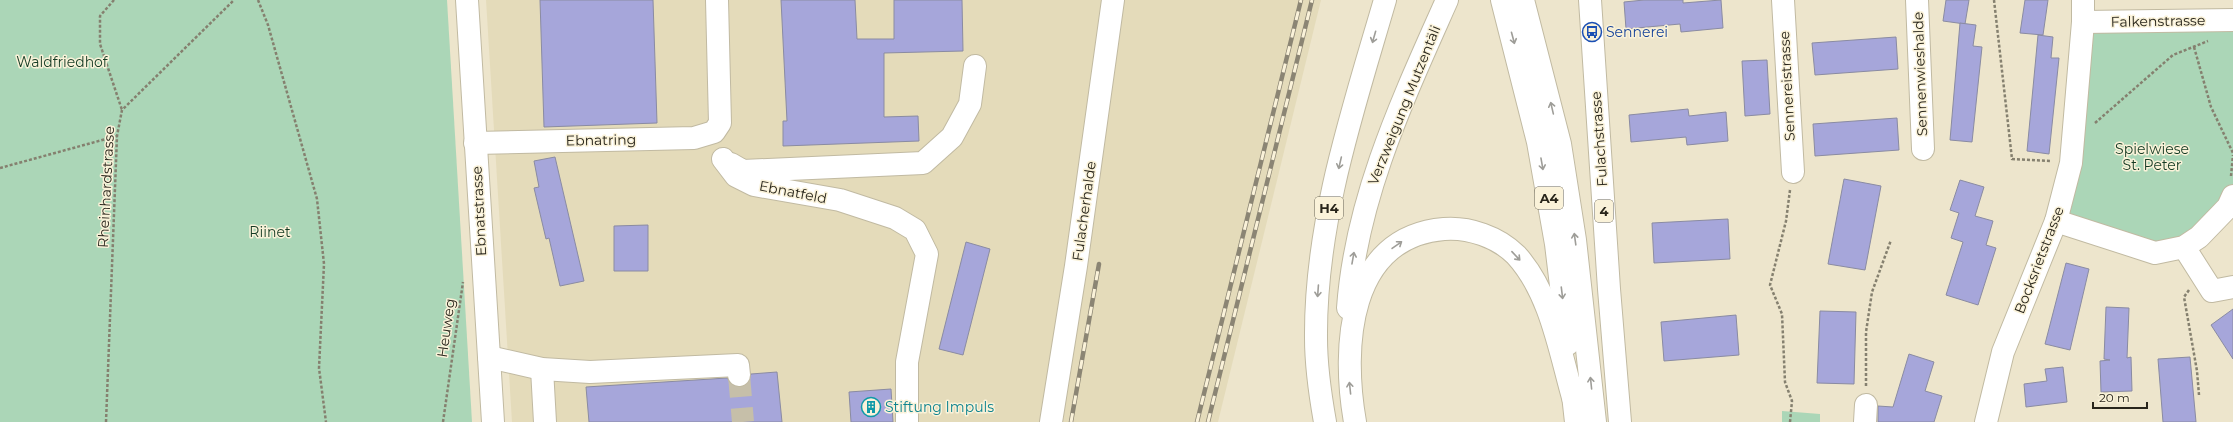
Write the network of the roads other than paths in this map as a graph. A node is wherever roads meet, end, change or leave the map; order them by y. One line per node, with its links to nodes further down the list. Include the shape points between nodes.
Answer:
1 (467, 0): 16 (main road, Ebnatstrasse)
2 (717, 0): 15 (main road)
3 (1113, 0): 32 (main road, Fulacherhalde, via 1076,266)
4 (1385, 0): 33 (main road, H4, one-way to 33, via 1343,150 1321,258 1316,338)
5 (1447, 0): 24 (main road, Verzweigung Mutzentäli / H4, one-way to 5, via 1349,285 1358,233 1377,164)
6 (1502, 0): 28 (main road, A4, one-way to 28, via 1527,92 1548,193)
7 (1523, 0): 36 (main road, A4, one-way to 7, via 1575,240 1561,151 1549,95)
8 (1590, 0): 37 (main road, Fulachstrasse / 4)
9 (1783, 0): 19 (main road, Sennereistrasse)
10 (1916, 0): 17 (main road, Sennenwieshalde)
11 (2083, 0): 13 (main road, Bocksrietstrasse)
12 (2233, 20): 13 (main road, Falkenstrasse)
13 (2083, 22): 21 (main road, Bocksrietstrasse, via 2072,153)
14 (975, 66): 18 (main road, Ebnatfeld, via 970,104 952,137 923,163 743,171)
15 (720, 123): 16 (main road, Ebnatring, via 714,132 694,138); 18 (main road)
16 (475, 143): 25 (main road, Ebnatstrasse)
17 (1923, 149)
18 (723, 159): 31 (main road, Ebnatfeld, via 736,176 754,185 840,200 895,218 915,230 927,254 907,362)
19 (1792, 172)
20 (2233, 196): 22 (main road, via 2228,207 2198,237)
21 (2056, 221): 22 (main road, via 2155,253); 38 (main road, Bocksrietstrasse, via 2003,352)
22 (2184, 247): 23 (main road, via 2212,291)
23 (2233, 287)
24 (1349, 353): 28 (main road, H4, one-way to 28, via 1361,291 1381,258 1397,245 1425,231 1449,228 1471,231 1489,237 1507,248 1534,280 1547,310); 34 (main road, H4, one-way to 24)
25 (490, 357): 26 (main road); 29 (main road, Ebnatstrasse)
26 (542, 369): 27 (main road, via 590,372 738,365); 30 (main road)
27 (739, 375)
28 (1574, 401): 35 (main road, A4)
29 (493, 422)
30 (545, 422)
31 (908, 422)
32 (1051, 422)
33 (1325, 422)
34 (1355, 422)
35 (1576, 422)
36 (1595, 422)
37 (1620, 422)
38 (1986, 422)

